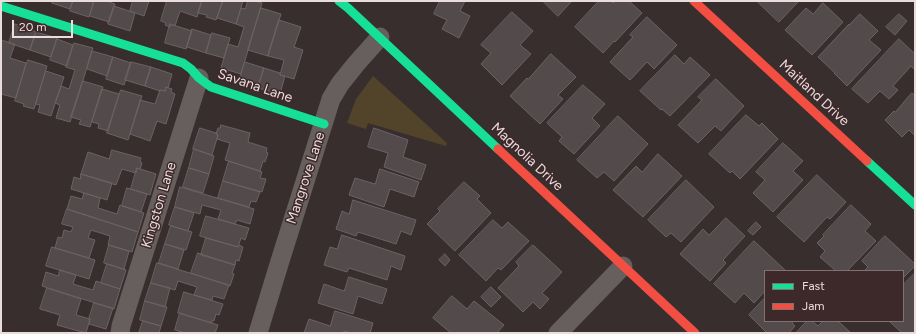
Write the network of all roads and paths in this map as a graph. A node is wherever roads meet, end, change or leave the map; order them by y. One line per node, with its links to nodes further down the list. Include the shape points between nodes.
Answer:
1 (339, 1): 4 (street, Magnolia Drive)
2 (694, 1): 7 (street, Maitland Drive)
3 (1, 6): 5 (street, Savana Lane, via 183,62)
4 (380, 38): 6 (street, Mangrove Lane, via 340,84 331,99); 8 (street, Magnolia Drive)
5 (199, 78): 6 (street, Savana Lane, via 211,87); 9 (street, Kingston Lane)
6 (324, 124): 10 (street, Mangrove Lane)
7 (915, 205)
8 (623, 266): 11 (street); 12 (street, Magnolia Drive)
9 (120, 333)
10 (258, 333)
11 (558, 333)
12 (695, 333)

